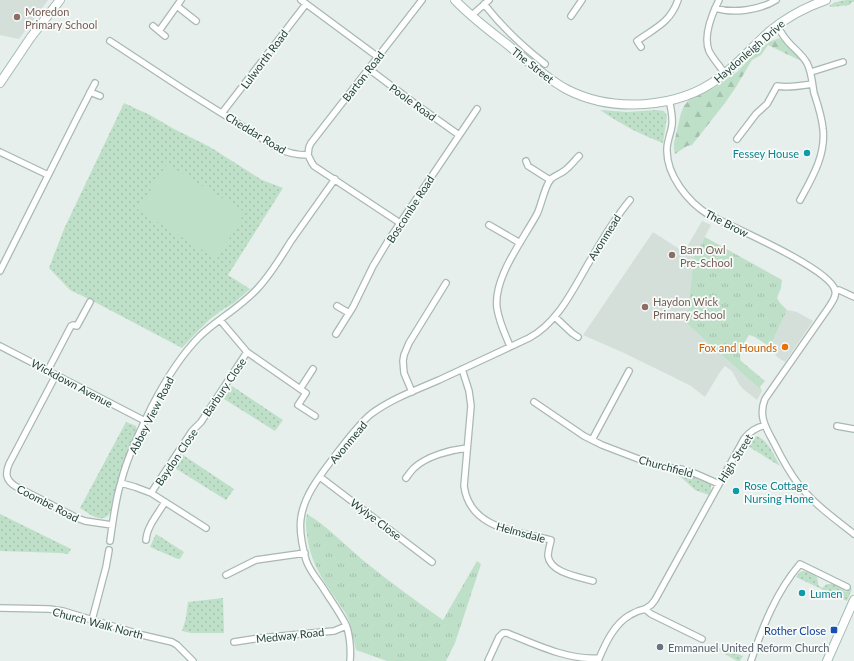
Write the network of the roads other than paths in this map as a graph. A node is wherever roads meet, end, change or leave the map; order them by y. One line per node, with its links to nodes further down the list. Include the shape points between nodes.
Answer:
1 (60, 0): 30 (street)
2 (181, 0): 13 (street)
3 (301, 0): 12 (street)
4 (422, 0): 24 (street, Barton Road)
5 (455, 0): 15 (street, The Street)
6 (582, 0): 16 (street)
7 (678, 0): 23 (street, via 668,18 637,41)
8 (719, 0): 14 (street)
9 (776, 0): 14 (street, via 767,5 737,11)
10 (826, 0): 18 (street, Haydonleigh Drive, via 797,12)
11 (487, 2): 15 (street); 26 (street, via 499,22)
12 (306, 4): 24 (street); 38 (street, Lulworth Road)
13 (177, 6): 17 (street); 20 (street)
14 (715, 8): 29 (street, via 708,28 708,46)
15 (471, 16): 36 (street, The Street, via 565,88 602,102)
16 (570, 16)
17 (196, 21)
18 (777, 25): 28 (street, via 783,36 805,60); 29 (street, Haydonleigh Drive)
19 (153, 26): 20 (street)
20 (158, 31): 21 (street)
21 (165, 36)
22 (110, 40): 38 (street, Cheddar Road)
23 (641, 47)
24 (378, 57): 27 (street, Barton Road)
25 (843, 62): 28 (street)
26 (545, 64)
27 (369, 69): 39 (street, Poole Road); 42 (street, Barton Road, via 309,147)
28 (811, 72): 32 (street)
29 (725, 74): 35 (street, Haydonleigh Drive, via 704,88)
30 (0, 83)
31 (95, 83): 33 (street)
32 (812, 84): 40 (street, via 777,86 767,104); 49 (street, via 821,114 823,150)
33 (90, 92): 34 (street); 45 (street)
34 (100, 96)
35 (669, 100): 36 (street, Haydonleigh Drive); 55 (street, The Brow, via 673,119 667,145 668,158 679,186 686,196 709,215 805,263 825,278)
36 (624, 104)
37 (477, 109): 39 (street, Boscombe Road)
38 (222, 113): 42 (street, Cheddar Road, via 282,151)
39 (459, 135): 50 (street, Boscombe Road)
40 (737, 139)
41 (0, 152): 45 (street)
42 (308, 155): 46 (street, via 314,166)
43 (579, 156): 47 (street, via 571,166)
44 (526, 161): 47 (street, via 528,166)
45 (48, 176): 53 (street)
46 (335, 179): 50 (street); 61 (street, Abbey View Road, via 259,286)
47 (550, 180): 52 (street, via 539,210)
48 (630, 200): 60 (street, Avonmead, via 610,227)
49 (800, 200)
50 (400, 223): 59 (street, Boscombe Road)
51 (489, 225): 52 (street)
52 (520, 243): 65 (street, via 502,276 496,296 501,325)
53 (0, 271)
54 (446, 283): 73 (street, via 404,355 404,373)
55 (835, 290): 56 (street); 78 (street, via 833,301 765,399 762,413)
56 (854, 297)
57 (90, 302): 69 (street, via 77,326 71,326)
58 (337, 306): 59 (street)
59 (349, 313): 62 (street, Boscombe Road)
60 (555, 317): 63 (street); 65 (street, Avonmead, via 537,334)
61 (220, 320): 66 (street, Barbury Close); 76 (street, Abbey View Road, via 208,328 177,363)
62 (336, 334)
63 (578, 337)
64 (0, 346): 69 (street, Wickdown Avenue)
65 (510, 346): 68 (street, Avonmead)
66 (247, 352): 72 (street, Barbury Close); 77 (street, Barbury Close)
67 (313, 369): 72 (street)
68 (462, 369): 73 (street, Avonmead); 82 (street, Helmsdale, via 471,406)
69 (48, 370): 71 (street, Wickdown Avenue)
70 (629, 371): 81 (street)
71 (56, 375): 76 (street, Wickdown Avenue); 89 (street, Coombe Road, via 9,464 7,478 15,486 71,515 85,521)
72 (300, 389): 75 (street, via 306,393 298,405)
73 (412, 392): 83 (street, Avonmead, via 364,420)
74 (534, 402): 81 (street, Churchfield)
75 (315, 416)
76 (145, 421): 85 (street, Abbey View Road)
77 (201, 422): 87 (street, Baydon Close, via 192,431)
78 (764, 424): 86 (street, High Street, via 748,434); 91 (street, via 800,486 818,505)
79 (837, 426): 80 (street)
80 (854, 429)
81 (592, 440): 86 (street, Churchfield, via 649,463 687,471)
82 (467, 448): 84 (street, via 428,459 415,467); 98 (street, Helmsdale, via 464,486 467,499 475,511 499,527 551,540 548,554 553,567)
83 (320, 477): 95 (street, Avonmead, via 309,495 301,518); 96 (street, Wylye Close)
84 (406, 478)
85 (121, 483): 87 (street, Baydon Close); 89 (street, Abbey View Road)
86 (719, 484): 102 (street, High Street, via 655,600)
87 (152, 493): 88 (street, Baydon Close)
88 (166, 502): 90 (street, Baydon Close); 92 (street, via 148,528)
89 (112, 525): 93 (street, Abbey View Road)
90 (206, 528)
91 (854, 534)
92 (146, 540)
93 (110, 541)
94 (109, 550): 103 (street)
95 (304, 553): 97 (street, via 256,560); 104 (street, Avonmead, via 306,561)
96 (432, 562)
97 (226, 575)
98 (593, 581)
99 (847, 587): 111 (street, via 800,564 775,602)
100 (854, 600): 112 (street)
101 (0, 608): 103 (street, Church Walk North, via 49,609)
102 (645, 609): 105 (street); 107 (street, via 631,614 620,622)
103 (92, 620): 108 (street, Church Walk North, via 172,642)
104 (346, 626): 106 (street, Medway Road, via 312,634); 109 (street, Avonmead)
105 (702, 639)
106 (234, 642)
107 (599, 659): 110 (street, via 562,656 503,633)
108 (193, 661)
109 (350, 661)
110 (488, 661)
111 (751, 661)
112 (827, 661)

